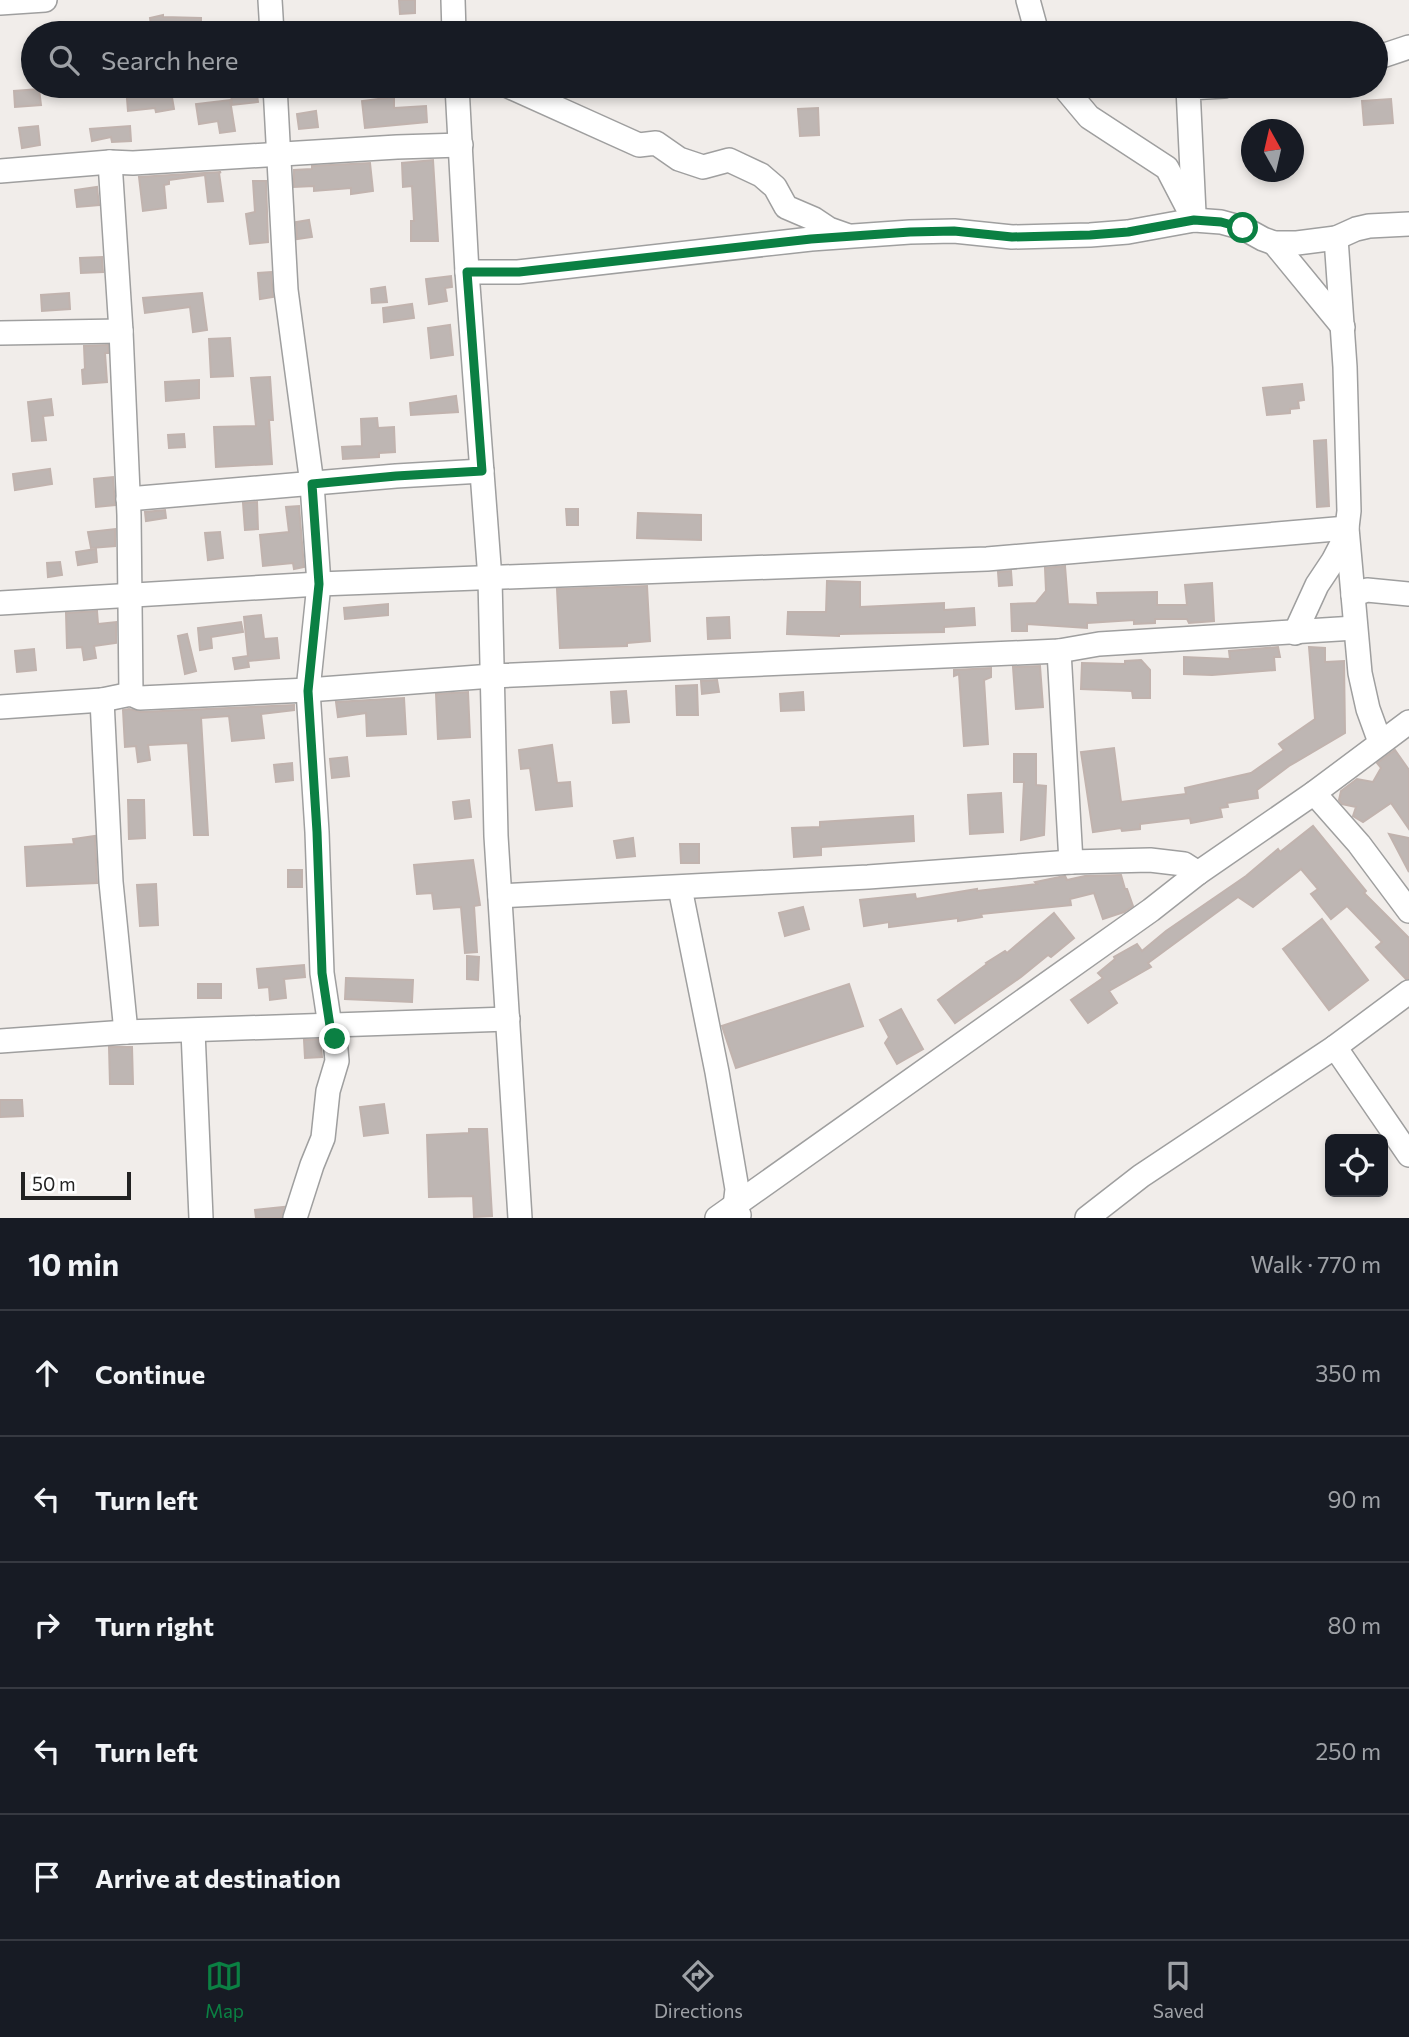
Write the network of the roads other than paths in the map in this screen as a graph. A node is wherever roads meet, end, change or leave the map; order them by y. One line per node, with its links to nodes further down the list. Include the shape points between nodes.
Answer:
1 (45, 0): 5 (street)
2 (270, 0): 6 (street)
3 (453, 0): 7 (street)
4 (1028, 0): 8 (street)
5 (0, 3)
6 (271, 21)
7 (454, 21)
8 (1034, 21)
9 (1409, 47): 10 (street)
10 (1388, 54)
11 (276, 98): 17 (street)
12 (458, 98): 16 (street)
13 (535, 98): 22 (street, via 639,145 656,142 679,159 703,167 729,160 761,175 775,187 786,207)
14 (1073, 98): 20 (street, via 1089,117 1167,168)
15 (1188, 98): 20 (street)
16 (461, 145): 17 (street); 25 (street)
17 (279, 153): 18 (street); 30 (street, via 286,290)
18 (110, 162): 19 (street); 27 (street)
19 (0, 171)
20 (1194, 220): 22 (street, via 1090,235 1012,237 954,231); 24 (street, via 1243,228)
21 (1409, 224): 23 (street, via 1369,226)
22 (849, 236): 25 (street, via 519,272)
23 (1336, 238): 24 (street); 26 (street)
24 (1274, 243): 26 (street)
25 (467, 272): 29 (street)
26 (1343, 327): 32 (street)
27 (121, 331): 28 (street); 31 (street)
28 (0, 333)
29 (482, 471): 30 (street); 33 (street)
30 (312, 484): 31 (street); 34 (street)
31 (128, 499): 35 (street)
32 (1347, 530): 33 (street, via 987,559); 37 (street); 40 (street)
33 (490, 579): 34 (street); 42 (street)
34 (319, 584): 35 (street); 43 (street)
35 (129, 594): 38 (street); 44 (street)
36 (1409, 594): 37 (street, via 1367,590)
37 (1353, 595): 39 (street)
38 (0, 603)
39 (1355, 628): 40 (street); 48 (street, via 1364,694)
40 (1295, 633): 41 (street)
41 (1059, 650): 42 (street); 50 (street)
42 (492, 676): 43 (street); 53 (street)
43 (308, 691): 44 (street); 57 (street, via 322,973)
44 (131, 695): 45 (street)
45 (102, 700): 46 (street); 59 (street, via 111,882)
46 (0, 707)
47 (1409, 722): 48 (street)
48 (1380, 742): 49 (street)
49 (1314, 793): 51 (street); 54 (street)
50 (1070, 862): 51 (street, via 1150,860 1184,864); 52 (street)
51 (1198, 873): 63 (street)
52 (680, 888): 53 (street); 63 (street, via 737,1189)
53 (500, 896): 56 (street)
54 (1409, 911)
55 (1409, 992): 61 (street)
56 (508, 1019): 57 (street); 66 (street)
57 (330, 1026): 58 (street); 65 (street, via 337,1061 323,1138)
58 (193, 1031): 59 (street); 64 (street)
59 (126, 1032): 60 (street)
60 (0, 1041)
61 (1335, 1047): 62 (street); 67 (street, via 1152,1168)
62 (1409, 1154)
63 (731, 1214)
64 (201, 1218)
65 (295, 1218)
66 (520, 1218)
67 (1087, 1218)

